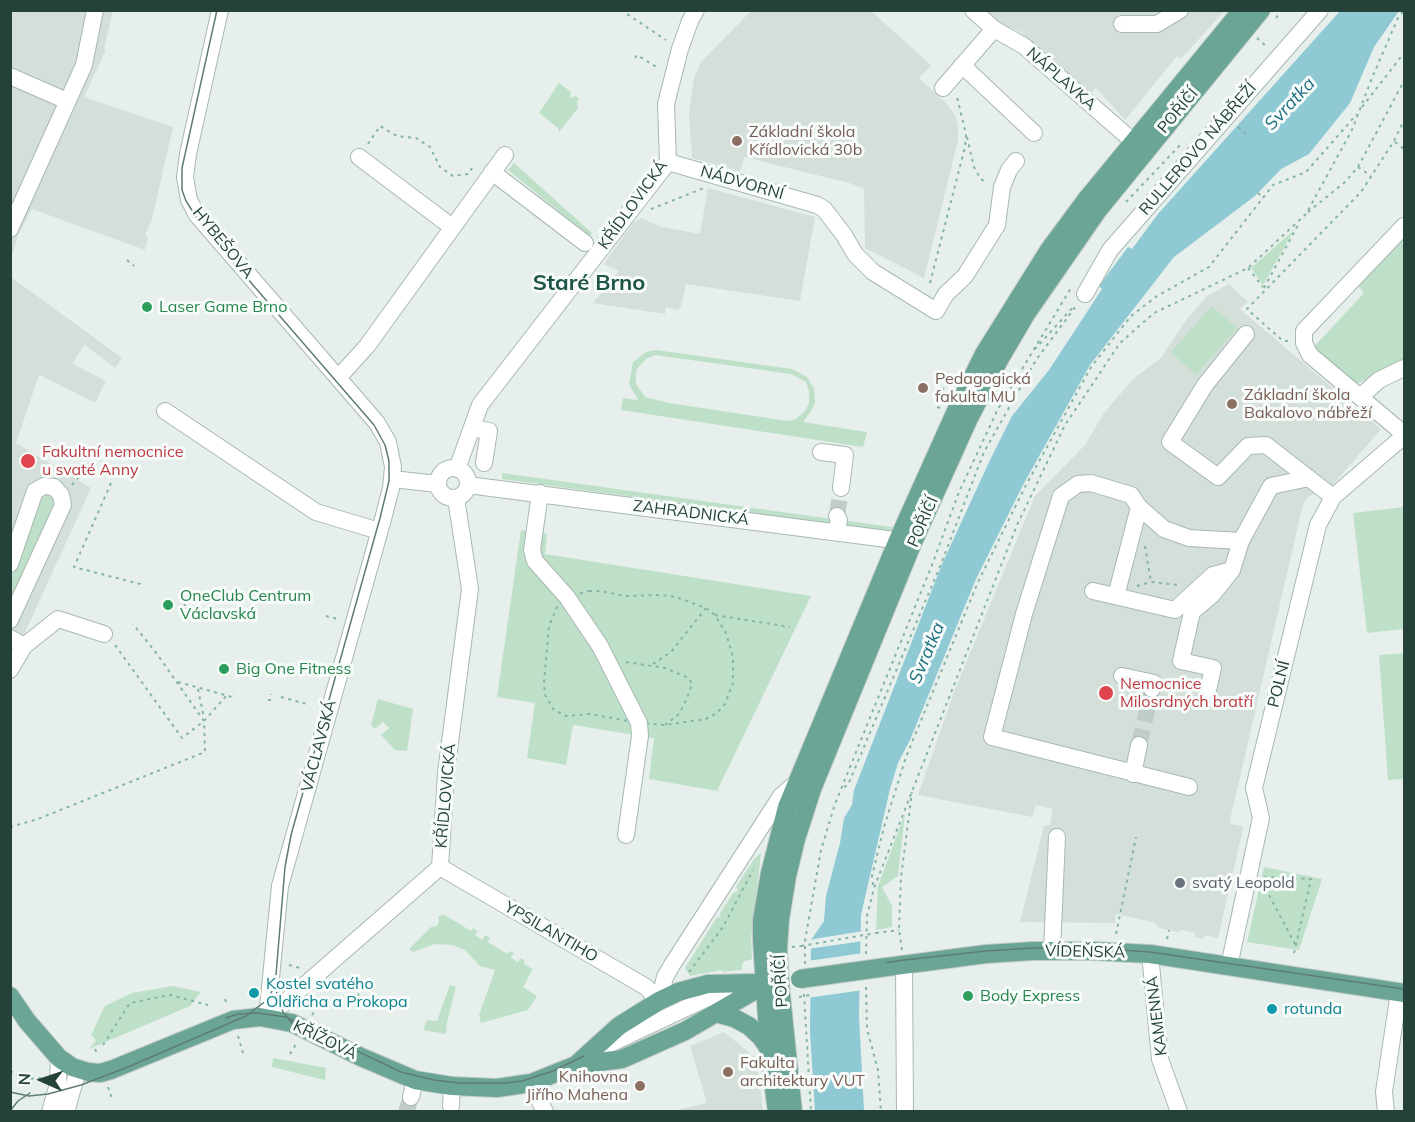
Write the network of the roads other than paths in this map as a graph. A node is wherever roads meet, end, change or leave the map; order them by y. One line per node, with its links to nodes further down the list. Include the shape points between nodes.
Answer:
1 (95, 10): 12 (street, via 84,65)
2 (220, 10): 27 (street, HYBEŠOVA, via 188,154 185,177 189,200)
3 (696, 10): 18 (street, KŘÍDLOVICKÁ, via 680,49 666,104)
4 (973, 10): 10 (street, NÁPLAVKA)
5 (1180, 10): 9 (street, via 1157,24)
6 (1242, 10): 14 (main road, POŘÍČÍ)
7 (1261, 10): 14 (main road, POŘÍČÍ)
8 (1320, 10): 24 (street, RULLEROVO NÁBŘEŽÍ, via 1110,250)
9 (1122, 24)
10 (994, 29): 13 (street, via 952,77); 14 (street, NÁPLAVKA, via 1024,46)
11 (10, 76): 12 (street)
12 (68, 101): 22 (street)
13 (1034, 133)
14 (1139, 147): 45 (main road, POŘÍČÍ, via 1086,200 996,334 956,411)
15 (505, 155): 19 (street)
16 (359, 157): 20 (street)
17 (1016, 161): 18 (street, NÁDVORNÍ, via 1009,170 997,225 965,276 946,294 936,311 873,272 855,254 824,209)
18 (668, 162): 30 (street, KŘÍDLOVICKÁ, via 480,405)
19 (492, 172): 20 (street); 23 (street)
20 (452, 226): 27 (street, via 367,346)
21 (1404, 226): 28 (street, via 1304,331 1310,355)
22 (10, 229)
23 (585, 243)
24 (1085, 294)
25 (1246, 334): 36 (street, via 1205,385 1170,442 1218,477 1248,446 1266,446)
26 (1404, 368): 28 (street, via 1379,380)
27 (338, 378): 35 (street, HYBEŠOVA, via 386,437 393,460)
28 (1360, 397): 31 (street)
29 (165, 411): 44 (street, via 316,512)
30 (472, 428): 33 (street, via 489,431); 34 (street, KŘÍDLOVICKÁ)
31 (1404, 435): 41 (street, POLNÍ)
32 (821, 452): 39 (street, via 845,455)
33 (484, 463)
34 (457, 469): 37 (street, via 443,472); 38 (street, via 464,473)
35 (392, 478): 37 (street); 44 (street, VÁCLAVSKÁ)
36 (1309, 478): 41 (street); 46 (street, via 1271,486)
37 (438, 484): 42 (street, via 442,494)
38 (468, 485): 40 (street, ZAHRADNICKÁ); 42 (street, via 464,494)
39 (841, 488)
40 (540, 493): 45 (street, ZAHRADNICKÁ, via 837,524); 62 (street, via 532,550 535,561 567,597 604,655 639,723)
41 (1333, 497): 68 (street, POLNÍ, via 1317,525 1254,788 1261,818)
42 (456, 498): 64 (street, KŘÍDLOVICKÁ, via 470,589 446,773)
43 (1139, 507): 46 (street, via 1164,529 1189,538); 50 (street); 59 (street, via 1131,495 1091,483 1078,484 1061,496 1024,614 992,737)
44 (379, 531): 74 (street, VÁCLAVSKÁ, via 280,886)
45 (905, 541): 60 (main road, POŘÍČÍ); 69 (main road, POŘÍČÍ, via 796,839 780,919)
46 (1241, 541): 48 (street)
47 (10, 564): 51 (street, via 36,491 44,486 54,488 63,505)
48 (1232, 570): 50 (street, via 1213,575 1175,610); 57 (street, via 1212,596 1192,612 1181,661 1213,668)
49 (1094, 591): 50 (street)
50 (1116, 593)
51 (10, 620)
52 (110, 639): 53 (street, via 58,619)
53 (17, 642): 54 (street)
54 (10, 670)
55 (1122, 676): 56 (street, via 1154,683)
56 (1152, 688)
57 (1206, 699)
58 (1140, 745): 59 (street)
59 (1133, 774): 61 (street)
60 (796, 783): 69 (main road, POŘÍČÍ, via 778,835 762,920); 72 (street, POŘÍČÍ, via 781,796 672,965)
61 (1189, 787)
62 (626, 835)
63 (1057, 837): 65 (street)
64 (440, 867): 72 (street, YPSILANTIHO, via 646,987); 74 (street, KŘÍDLOVICKÁ)
65 (1052, 951): 66 (main road, VÍDEŇSKÁ); 67 (main road, VÍDEŇSKÁ)
66 (1149, 954): 68 (main road, VÍDEŇSKÁ); 88 (street, KAMENNÁ, via 1160,1059)
67 (904, 964): 69 (main road, VÍDEŇSKÁ, bridge); 87 (street)
68 (1229, 966): 70 (main road, VÍDEŇSKÁ)
69 (778, 983): 72 (main road, KŘÍŽOVÁ, via 708,984); 73 (main road, KŘÍŽOVÁ); 75 (main road, POŘÍČÍ); 77 (street, via 721,992); 86 (main road, POŘÍČÍ)
70 (1402, 992): 89 (street, VÍDEŇSKÁ, via 1384,1092)
71 (10, 996): 76 (main road)
72 (659, 1001): 77 (main road, KŘÍŽOVÁ, via 619,1026)
73 (716, 1013): 75 (main road, via 748,1026); 77 (main road, KŘÍŽOVÁ, via 622,1059)
74 (267, 1018): 78 (main road, KŘÍŽOVÁ, via 233,1020 107,1072); 80 (main road, KŘÍŽOVÁ, via 292,1023 361,1057 413,1089)
75 (769, 1049): 85 (main road, POŘÍČÍ)
76 (59, 1058): 78 (main road); 82 (street, via 58,1084)
77 (582, 1062): 79 (main road, KŘÍŽOVÁ)
78 (78, 1070): 83 (street)
79 (531, 1083): 80 (main road, KŘÍŽOVÁ, via 497,1088); 84 (street)
80 (452, 1086): 81 (street)
81 (451, 1106)
82 (50, 1112)
83 (66, 1112)
84 (545, 1112)
85 (777, 1112)
86 (794, 1112)
87 (905, 1112)
88 (1179, 1112)
89 (1386, 1112)

